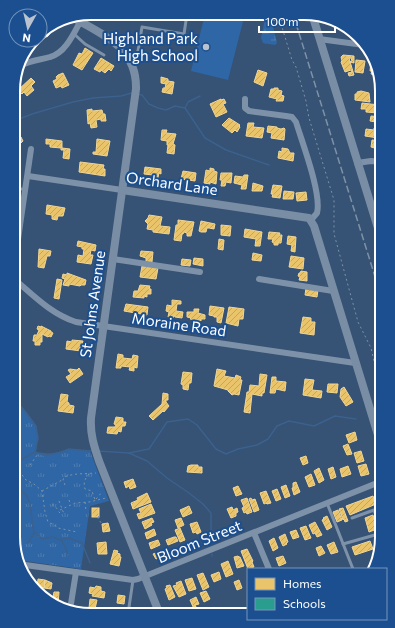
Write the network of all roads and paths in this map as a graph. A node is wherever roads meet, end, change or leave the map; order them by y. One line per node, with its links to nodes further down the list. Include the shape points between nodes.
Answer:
1 (186, 20): 9 (lane, via 184,34 142,27 138,51)
2 (280, 20): 29 (path, via 334,200 334,234 358,322 369,342)
3 (314, 21): 6 (street)
4 (80, 22): 5 (street); 9 (street, St Johns Avenue, via 119,46)
5 (73, 34): 8 (lane); 10 (street, via 58,53)
6 (319, 39): 7 (street); 14 (street)
7 (357, 45)
8 (104, 54)
9 (130, 59): 18 (street, St Johns Avenue, via 135,73 136,89)
10 (26, 64)
11 (245, 99): 20 (street, via 245,108 249,111 292,117 296,122 312,173 319,208)
12 (31, 148): 15 (street)
13 (375, 161): 14 (street)
14 (357, 163): 19 (street)
15 (28, 176): 16 (street); 18 (street, Orchard Lane)
16 (26, 188): 17 (lane); 21 (street)
17 (20, 189)
18 (122, 190): 20 (street, Orchard Lane, via 307,217); 22 (street, St Johns Avenue)
19 (375, 219)
20 (310, 220): 26 (street)
21 (20, 228)
22 (113, 259): 23 (street); 27 (street, St Johns Avenue)
23 (200, 272)
24 (259, 279): 26 (street)
25 (20, 284): 27 (street, Moraine Road, via 48,308 65,318 87,325)
26 (333, 291): 28 (street)
27 (104, 326): 28 (street, Moraine Road); 33 (street, St Johns Avenue, via 91,418 91,437)
28 (355, 363): 30 (street)
29 (375, 363)
30 (375, 426)
31 (38, 454): 32 (path)
32 (30, 465)
33 (100, 471): 35 (path); 41 (street, St Johns Avenue)
34 (20, 472): 39 (path, via 26,480)
35 (89, 474): 36 (path, via 67,476); 43 (path, via 83,484 85,489 92,491)
36 (63, 480): 38 (path); 39 (path)
37 (375, 484): 46 (street, Bloom Street)
38 (65, 485)
39 (42, 491): 58 (path, via 48,522 58,528)
40 (102, 492): 43 (path)
41 (112, 496): 43 (path); 66 (street, St Johns Avenue)
42 (69, 500): 47 (path)
43 (96, 500): 45 (path)
44 (59, 501): 49 (path)
45 (85, 502): 47 (path); 51 (path)
46 (327, 503): 59 (street, Bloom Street); 61 (lane)
47 (70, 504): 49 (path)
48 (52, 505): 50 (path)
49 (62, 509): 50 (path); 54 (path)
50 (58, 510): 52 (path)
51 (86, 511)
52 (60, 513)
53 (375, 513): 56 (lane, via 374,510)
54 (64, 514)
55 (101, 514): 57 (path, via 97,517)
56 (352, 518)
57 (102, 524)
58 (77, 532)
59 (254, 533): 63 (street); 66 (street, Bloom Street)
60 (375, 534): 61 (lane)
61 (343, 544): 64 (lane)
62 (26, 565): 65 (street, Bloom Street)
63 (269, 568)
64 (353, 568)
65 (76, 572): 67 (street, Bloom Street); 68 (street)
66 (145, 576): 67 (street, Bloom Street); 70 (street, St Johns Avenue)
67 (133, 580): 69 (lane)
68 (71, 605)
69 (129, 608)
70 (158, 608)

